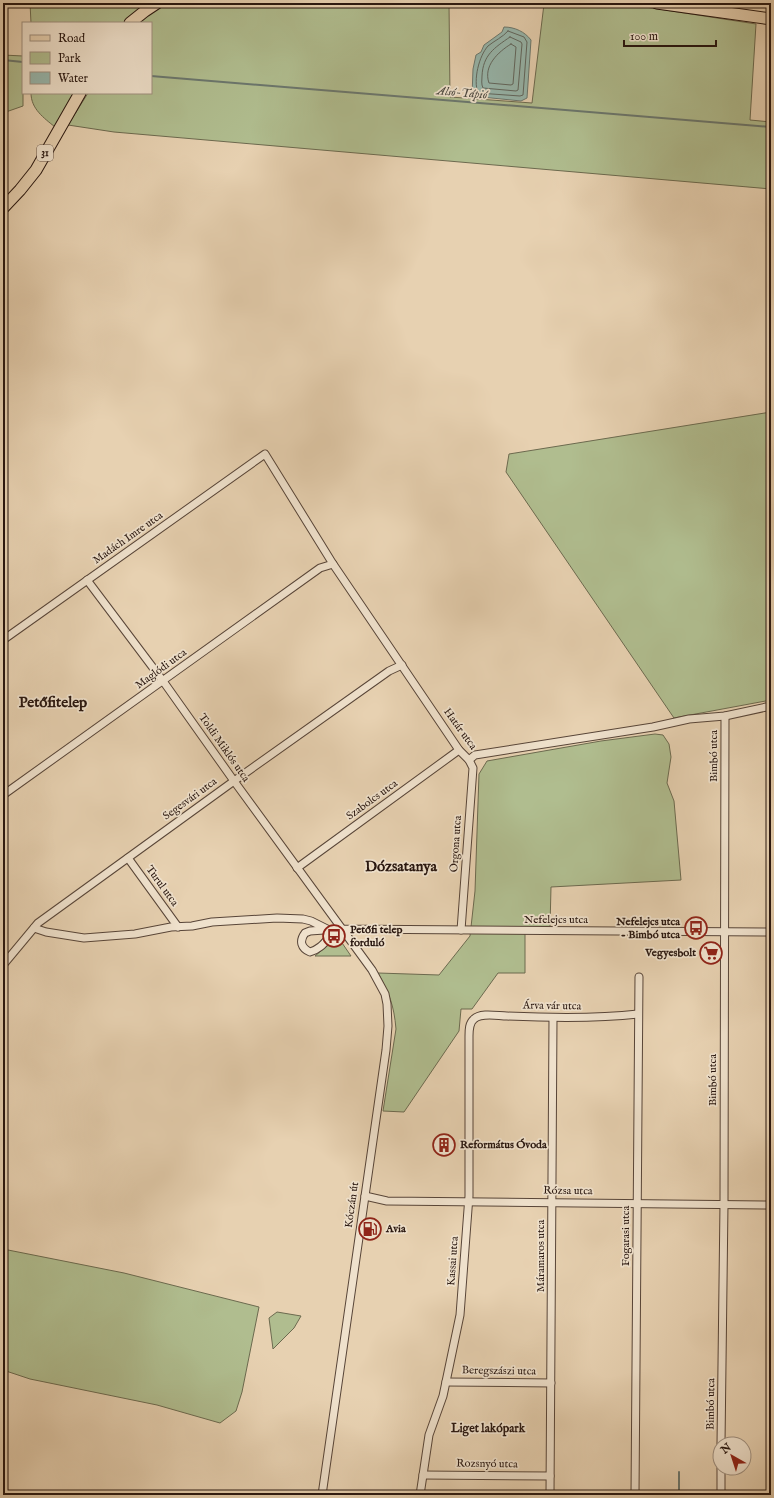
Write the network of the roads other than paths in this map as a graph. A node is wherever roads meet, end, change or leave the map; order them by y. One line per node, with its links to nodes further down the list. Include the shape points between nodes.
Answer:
1 (157, 3): 4 (main road)
2 (656, 3): 3 (main road)
3 (771, 19)
4 (131, 22)
5 (79, 94): 6 (main road, 31, via 36,170)
6 (3, 208)
7 (265, 454): 8 (street, Határ utca); 9 (street, Madách Imre utca)
8 (333, 564): 11 (street, Határ utca); 12 (street, Maglódi utca, via 320,568)
9 (87, 580): 10 (street, Madách Imre utca); 12 (street, Toldi Miklós utca)
10 (3, 640)
11 (402, 665): 15 (street, Határ utca); 17 (street, Segesvári utca, via 389,671)
12 (163, 681): 17 (street, Toldi Miklós utca); 18 (street, Maglódi utca)
13 (771, 706): 14 (street, Határ utca)
14 (725, 716): 16 (street, Határ utca, via 689,719 475,755); 26 (street, Bimbó utca)
15 (459, 750): 16 (street, Határ utca); 20 (street, Szabolcs utca)
16 (469, 760): 25 (street, Orgona utca, via 473,768)
17 (234, 781): 19 (street, Segesvári utca); 20 (street, Toldi Miklós utca)
18 (3, 795)
19 (128, 858): 21 (street, Turul utca); 22 (street, Segesvári utca)
20 (297, 868): 23 (street, Toldi Miklós utca)
21 (178, 926): 22 (street, via 135,934 84,938); 24 (street, via 277,918 304,919)
22 (34, 928): 28 (street, Segesvári utca)
23 (340, 929): 24 (street, Nefelejcs utca); 24 (street, Nefelejcs utca, via 331,934 315,951 304,949 301,941 305,933); 25 (street, Nefelejcs utca); 33 (street, Kóczán út, via 374,974 385,994 388,1015 386,1050)
24 (330, 930)
25 (461, 930): 26 (street, Nefelejcs utca)
26 (725, 931): 27 (street, Nefelejcs utca); 37 (street, Bimbó utca)
27 (771, 932)
28 (3, 965)
29 (638, 977): 30 (street, Fogarasi utca)
30 (638, 1014): 31 (street, Árva vár utca); 36 (street, Fogarasi utca)
31 (554, 1018): 32 (street, Árva vár utca, via 480,1016); 35 (street, Máramaros utca)
32 (470, 1025): 34 (street, Kassai utca)
33 (365, 1196): 34 (street, Rózsa utca, via 387,1201); 45 (street, Kóczán út)
34 (468, 1201): 35 (street, Rózsa utca); 39 (street, Kassai utca, via 460,1315)
35 (553, 1202): 36 (street, Rózsa utca); 40 (street, Máramaros utca)
36 (637, 1203): 37 (street, Rózsa utca); 48 (street, Fogarasi utca)
37 (724, 1204): 38 (street, Rózsa utca); 41 (street, Bimbó utca)
38 (771, 1204)
39 (446, 1382): 40 (street, Beregszászi utca); 42 (street, Kassai utca, via 429,1435)
40 (551, 1383): 43 (street, Máramaros utca)
41 (721, 1436)
42 (423, 1475): 43 (street, Rozsnyó utca); 46 (street, Kassai utca)
43 (550, 1476): 47 (street, Máramaros utca)
44 (721, 1476): 49 (street)
45 (322, 1495)
46 (420, 1495)
47 (550, 1495)
48 (635, 1495)
49 (721, 1495)

